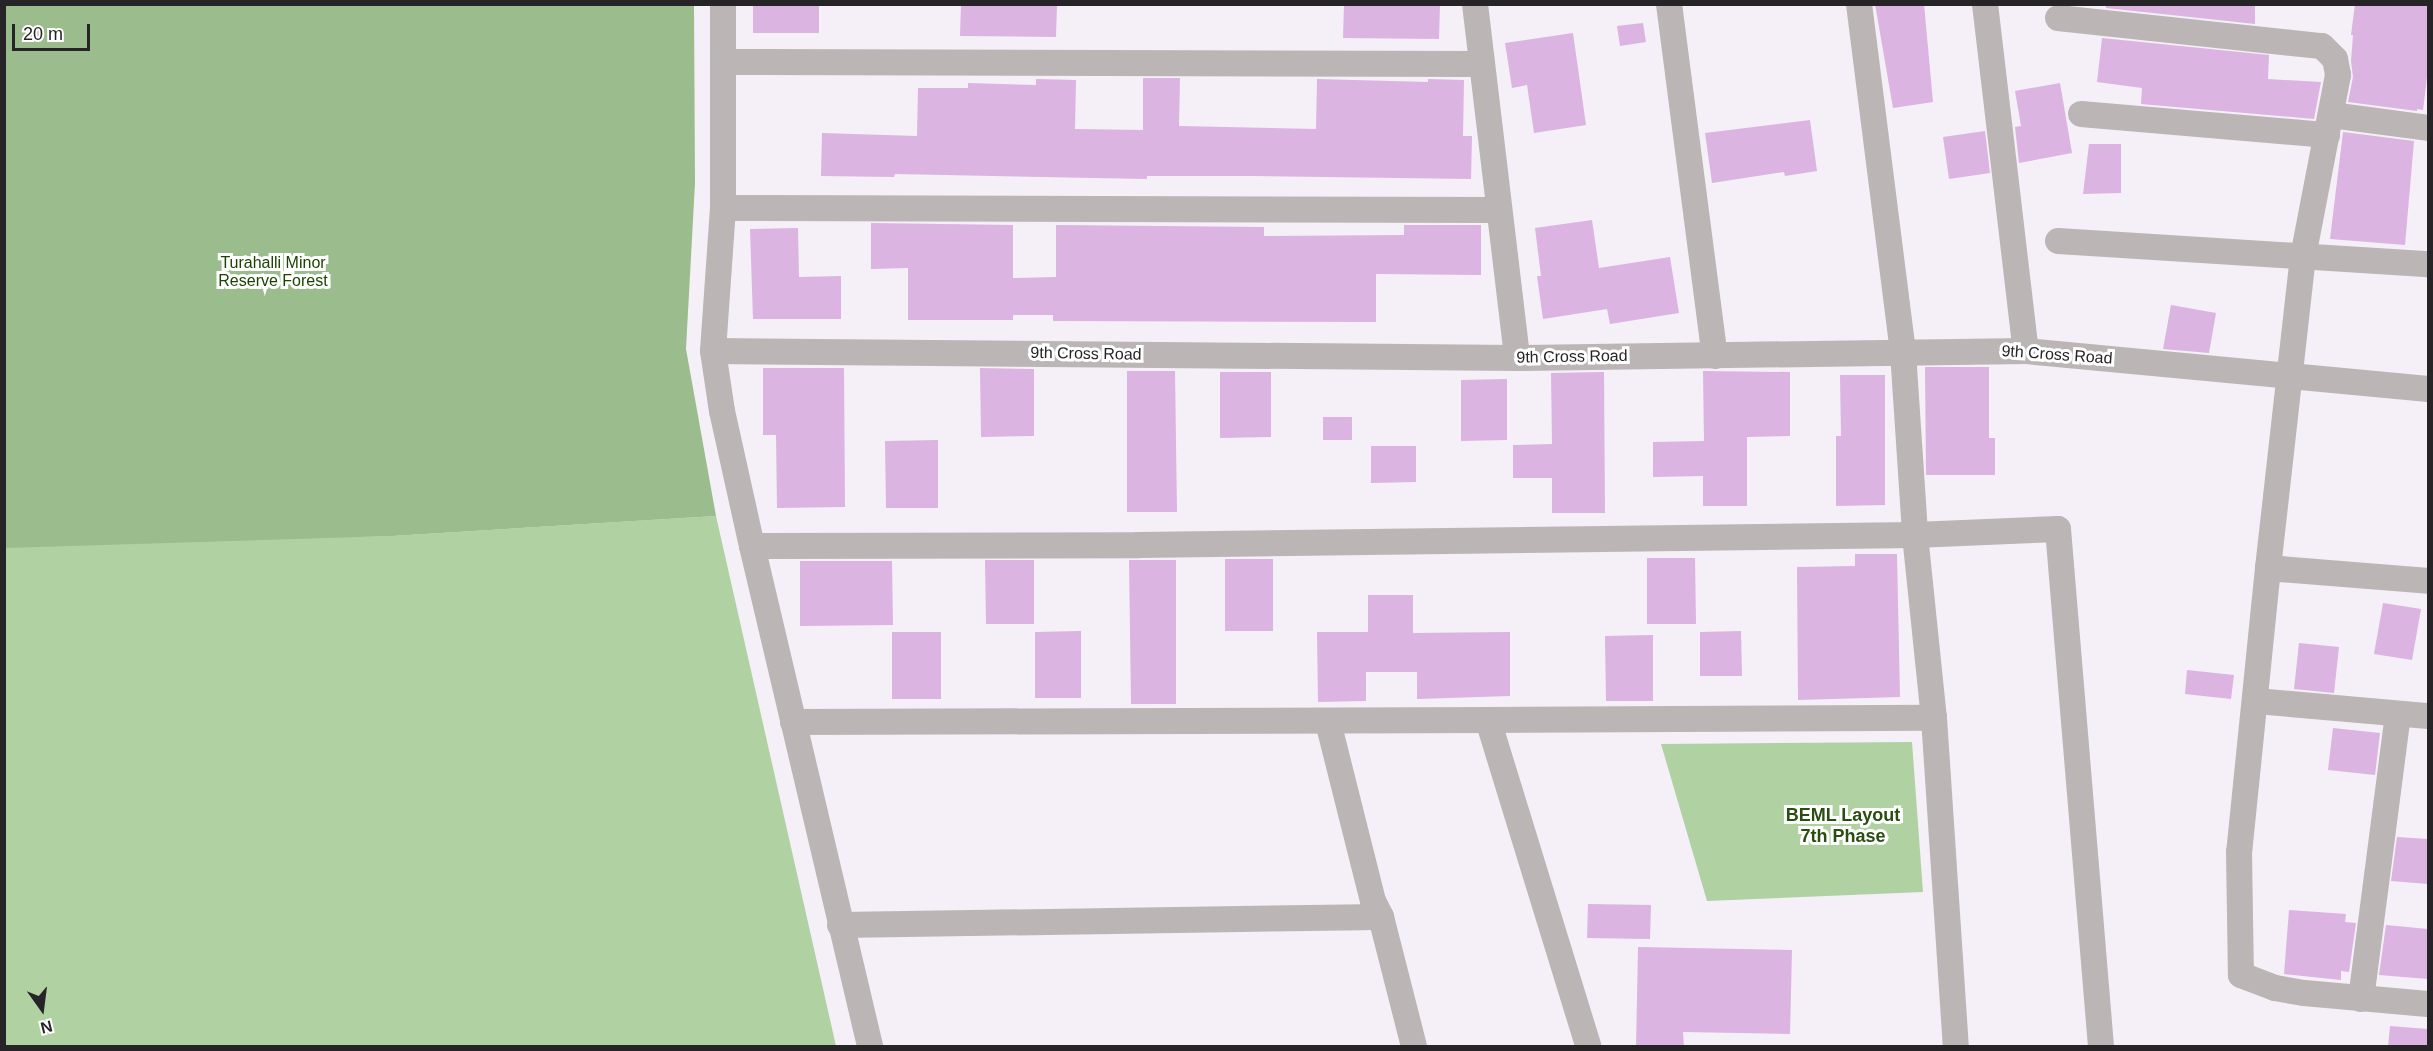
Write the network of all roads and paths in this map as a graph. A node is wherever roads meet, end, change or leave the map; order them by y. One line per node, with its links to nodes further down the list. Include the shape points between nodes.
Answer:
1 (723, 4): 7 (street)
2 (1475, 4): 8 (street)
3 (1669, 4): 20 (street)
4 (1859, 4): 19 (street)
5 (1985, 4): 18 (street)
6 (2058, 18): 10 (street, via 2322,45 2335,59 2338,75)
7 (723, 62): 8 (street); 12 (street)
8 (1481, 64): 13 (street)
9 (2081, 114): 10 (street)
10 (2329, 125): 11 (street); 15 (street)
11 (2428, 128)
12 (723, 208): 13 (street); 17 (street)
13 (1499, 210): 21 (street)
14 (2058, 241): 15 (street)
15 (2303, 256): 16 (street); 22 (street)
16 (2428, 264)
17 (713, 351): 21 (street, 9th Cross Road); 25 (street)
18 (2026, 351): 19 (street, 9th Cross Road); 22 (street, 9th Cross Road)
19 (1903, 352): 20 (street, 9th Cross Road); 24 (street)
20 (1715, 356): 21 (street, 9th Cross Road)
21 (1517, 358)
22 (2288, 374): 23 (street, 9th Cross Road); 26 (street)
23 (2428, 389)
24 (1915, 535): 25 (street); 31 (street); 43 (street, via 2058,529)
25 (752, 546): 33 (street)
26 (2268, 568): 27 (street); 28 (street)
27 (2428, 581)
28 (2256, 701): 29 (street); 37 (street, via 2239,852 2241,975 2275,988)
29 (2398, 714): 30 (street); 37 (street)
30 (2428, 716)
31 (1934, 718): 32 (street); 42 (street)
32 (1488, 720): 34 (street); 41 (street)
33 (793, 722): 34 (street); 36 (street)
34 (1328, 722): 35 (street, via 1373,901)
35 (1381, 917): 36 (street); 40 (street)
36 (840, 925): 39 (street)
37 (2361, 999): 38 (street)
38 (2428, 1004)
39 (870, 1047)
40 (1414, 1047)
41 (1588, 1047)
42 (1956, 1047)
43 (2101, 1047)

